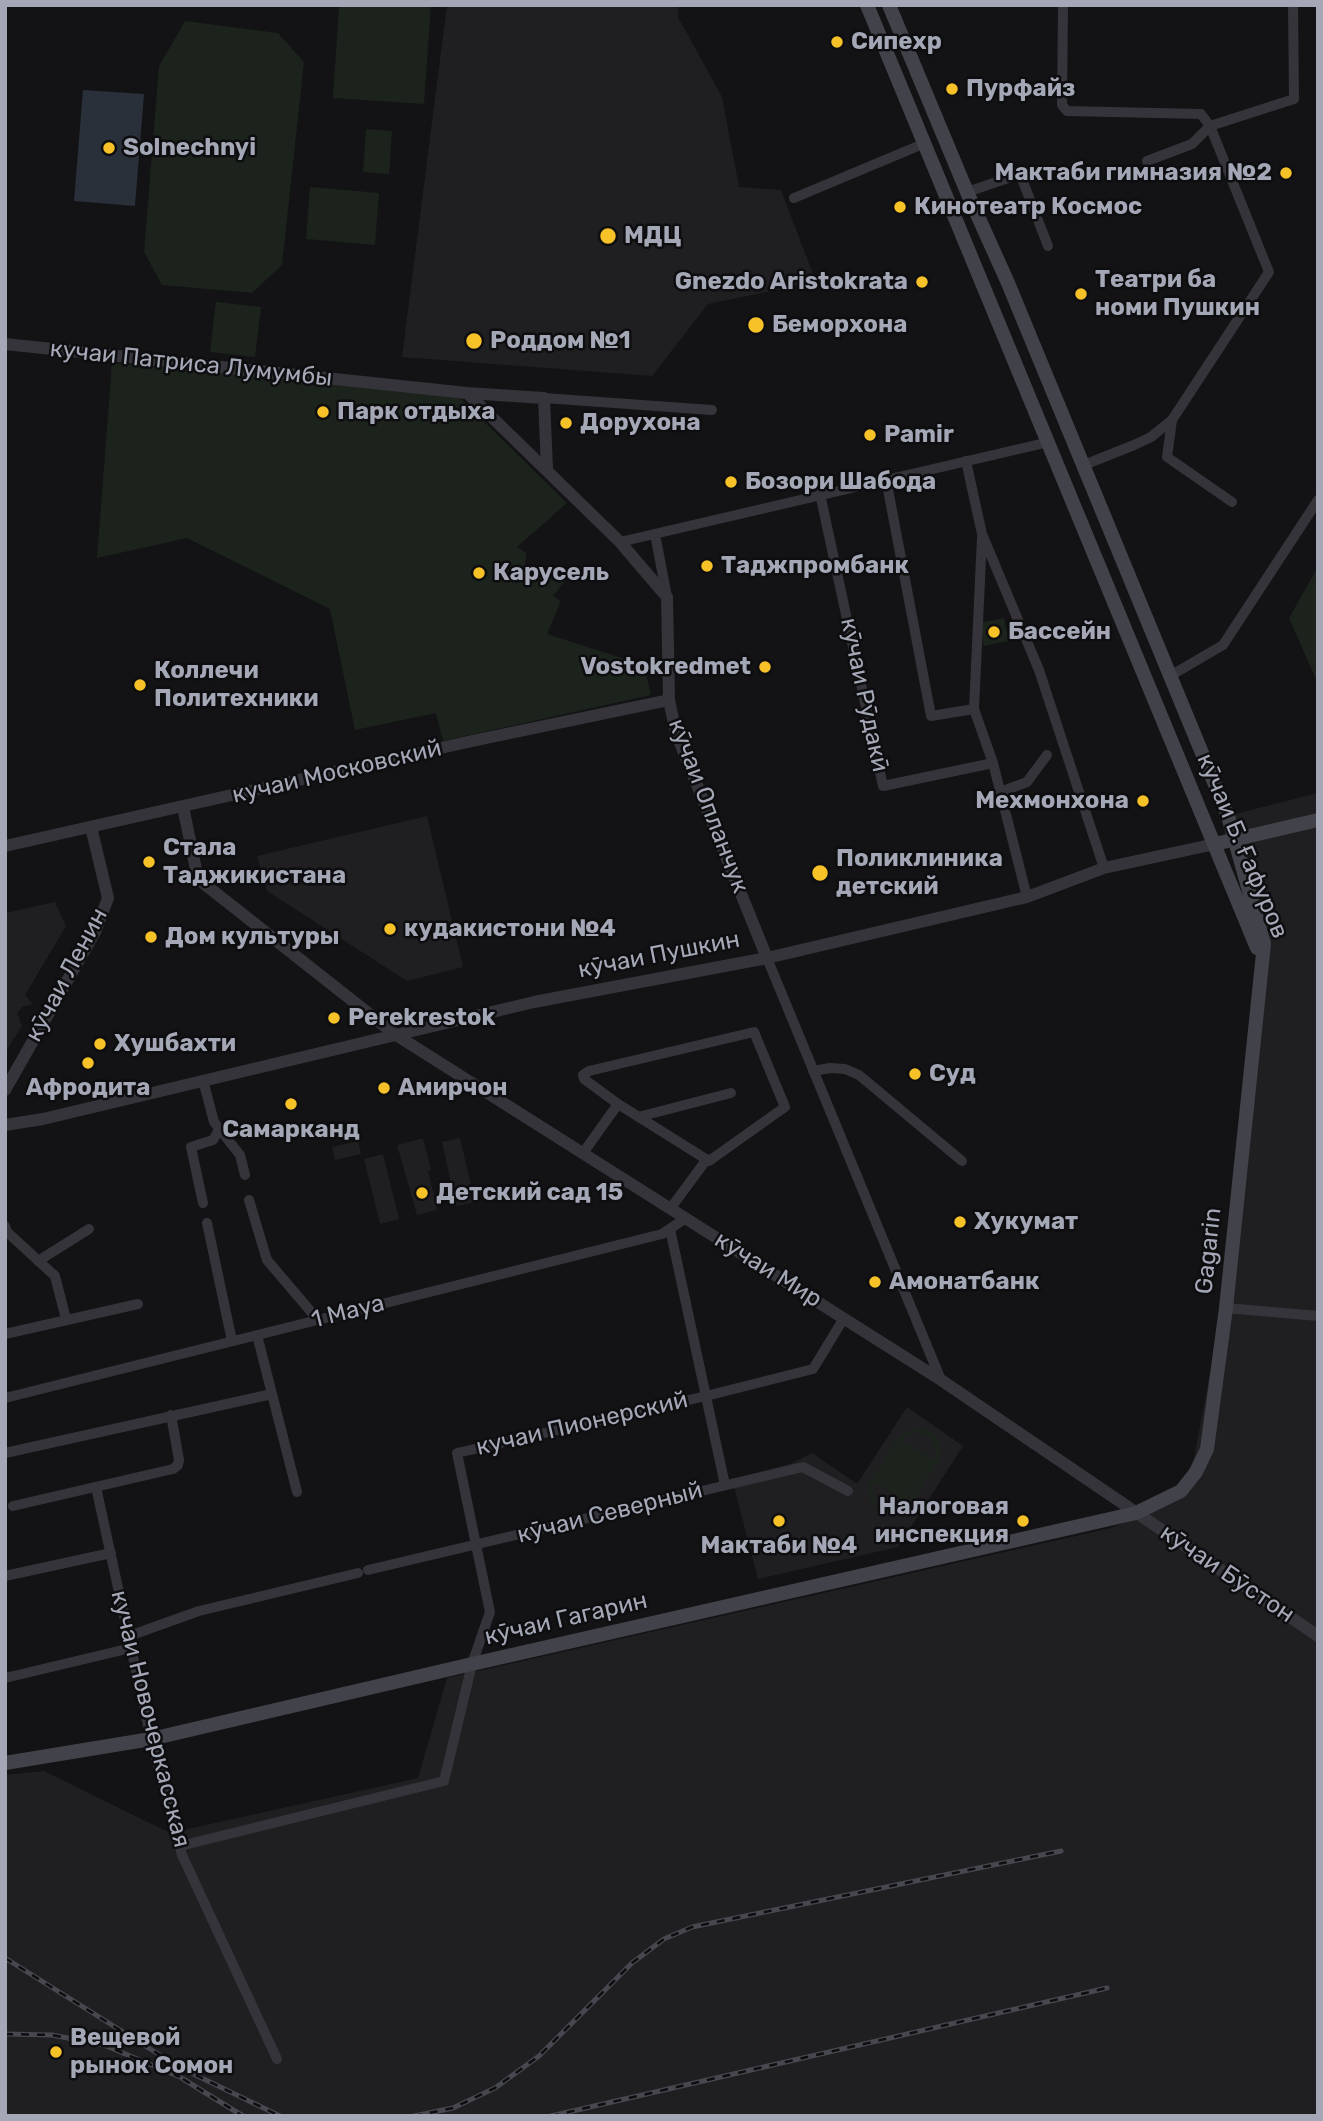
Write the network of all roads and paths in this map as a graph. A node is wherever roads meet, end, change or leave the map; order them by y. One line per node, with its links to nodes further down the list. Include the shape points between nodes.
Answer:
1 (867, 5): 6 (main road, кӯчаи Б. Ғафуров)
2 (889, 5): 8 (main road, кӯчаи Б. Ғафуров)
3 (1063, 5): 5 (street, via 1061,98 1067,111 1200,114)
4 (1293, 5): 5 (street, via 1294,99)
5 (1210, 125): 7 (street, via 1192,144); 16 (street, via 1269,272)
6 (923, 144): 9 (street); 10 (main road, кӯчаи Б. Ғафуров)
7 (1147, 161)
8 (967, 192): 10 (street); 11 (street, via 1020,174); 19 (main road, кӯчаи Б. Ғафуров)
9 (794, 198)
10 (949, 201): 17 (main road, кӯчаи Б. Ғафуров)
11 (1048, 246)
12 (5, 344): 13 (street, кучаи Патриса Лумумбы)
13 (467, 393): 14 (street, кучаи Патриса Лумумбы); 20 (street)
14 (544, 398): 15 (street, кучаи Патриса Лумумбы); 20 (street)
15 (712, 410)
16 (1172, 420): 19 (street, via 1134,445); 24 (street, via 1167,457)
17 (1049, 442): 18 (street); 30 (main road, кӯчаи Б. Ғафуров)
18 (965, 461): 21 (street); 26 (street)
19 (1084, 465): 29 (main road, кӯчаи Б. Ғафуров)
20 (547, 469): 27 (street)
21 (886, 479): 22 (street); 33 (street, via 931,716)
22 (820, 494): 25 (street); 35 (street, кӯчаи Рӯдакӣ, via 883,786)
23 (1318, 500): 31 (street, via 1223,645)
24 (1232, 502)
25 (654, 534): 27 (street); 28 (street)
26 (982, 534): 33 (street); 43 (street, via 1039,670)
27 (620, 542): 28 (street)
28 (667, 597): 32 (street, кӯчаи Опланчук)
29 (1156, 640): 30 (street); 31 (main road, кӯчаи Б. Ғафуров)
30 (1134, 649): 41 (main road, кӯчаи Б. Ғафуров)
31 (1170, 676): 40 (main road, кӯчаи Б. Ғафуров)
32 (669, 699): 37 (street, кучаи Московский); 45 (street, кӯчаи Опланчук, via 676,733)
33 (974, 709): 35 (street)
34 (1047, 755): 36 (street, via 1027,782)
35 (993, 763): 36 (street)
36 (1000, 792): 44 (street)
37 (183, 807): 39 (street, кучаи Московский); 47 (street, via 198,879)
38 (1318, 820): 40 (main road, кӯчаи Пушкин)
39 (91, 827): 42 (street, кучаи Московский); 50 (street, кӯчаи Ленин, via 108,898 96,930)
40 (1234, 839): 41 (main road, кӯчаи Пушкин); 46 (main road, кӯчаи Б. Ғафуров, via 1264,944)
41 (1214, 844): 43 (street, кӯчаи Пушкин); 46 (main road, кӯчаи Б. Ғафуров)
42 (5, 846)
43 (1104, 868): 44 (street, кӯчаи Пушкин)
44 (1027, 897): 45 (street, кӯчаи Пушкин)
45 (767, 958): 47 (street, кӯчаи Пушкин, via 534,1002); 48 (street)
46 (1263, 958): 70 (main road, Gagarin)
47 (396, 1035): 49 (street, кӯчаи Пушкин); 56 (street, кӯчаи Мир)
48 (813, 1072): 58 (street, via 837,1068 859,1075); 78 (street)
49 (204, 1080): 54 (street, кӯчаи Пушкин); 55 (street)
50 (5, 1090)
51 (732, 1093): 53 (street)
52 (618, 1104): 53 (street); 56 (street); 57 (street, via 583,1075 754,1032 785,1107)
53 (638, 1116): 57 (street)
54 (5, 1125)
55 (219, 1130): 59 (street, via 240,1155); 61 (street, via 213,1140 191,1147)
56 (583, 1153): 62 (street, кӯчаи Мир)
57 (707, 1159): 62 (street)
58 (962, 1161)
59 (245, 1175)
60 (249, 1200): 74 (street, via 267,1260)
61 (203, 1203)
62 (670, 1209): 63 (street, кӯчаи Мир)
63 (686, 1218): 67 (street, 1 Maya); 72 (street, кӯчаи Мир)
64 (207, 1223): 77 (street)
65 (5, 1226): 68 (street)
66 (89, 1229): 68 (street)
67 (670, 1229): 74 (street, 1 Maya); 80 (street)
68 (38, 1261): 73 (street, via 55,1276)
69 (138, 1304): 73 (street)
70 (1226, 1308): 71 (street); 89 (main road, Gagarin, via 1207,1449 1181,1491)
71 (1318, 1317)
72 (844, 1318): 78 (street, кӯчаи Мир); 80 (street, кучаи Пионерский, via 813,1369)
73 (65, 1319): 75 (street)
74 (318, 1320): 76 (street, 1 Maya)
75 (5, 1334)
76 (257, 1335): 77 (street, 1 Maya); 79 (street)
77 (232, 1341): 81 (street, 1 Maya)
78 (941, 1380): 89 (street, кӯчаи Мир)
79 (272, 1394): 82 (street); 87 (street)
80 (706, 1396): 84 (street); 90 (street, кучаи Пионерский, via 457,1452)
81 (5, 1398)
82 (171, 1415): 83 (street); 85 (street, via 178,1465)
83 (5, 1453)
84 (724, 1485): 86 (street, кӯчаи Северный, via 803,1467); 90 (street, кӯчаи Северный)
85 (96, 1487): 88 (street); 91 (street, кучаи Новочеркасская)
86 (848, 1491)
87 (296, 1492)
88 (13, 1506)
89 (1136, 1513): 94 (street, кӯчаи Бӯстон); 96 (main road, кӯчаи Гагарин)
90 (476, 1546): 93 (street, кӯчаи Северный, via 200,1611); 96 (street, кучаи Пионерский, via 490,1612)
91 (111, 1553): 92 (street); 93 (street, кучаи Новочеркасская)
92 (5, 1576)
93 (129, 1636): 95 (street, кучаи Новочеркасская)
94 (1318, 1636)
95 (131, 1648): 97 (street); 98 (street, кучаи Новочеркасская)
96 (472, 1664): 98 (main road, кӯчаи Гагарин); 100 (street, кучаи Пионерский, via 444,1781)
97 (5, 1678)
98 (151, 1739): 99 (main road, кӯчаи Гагарин); 100 (street, кучаи Новочеркасская)
99 (5, 1763)
100 (180, 1846): 101 (street, кучаи Новочеркасская)
101 (277, 2059)

